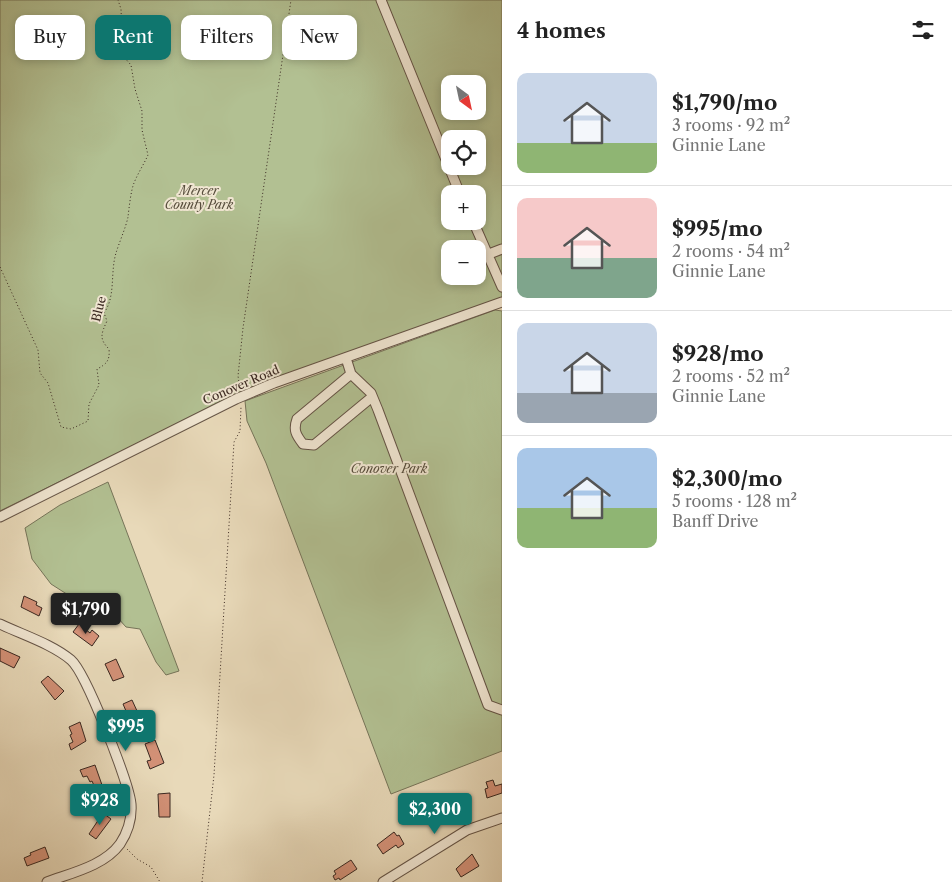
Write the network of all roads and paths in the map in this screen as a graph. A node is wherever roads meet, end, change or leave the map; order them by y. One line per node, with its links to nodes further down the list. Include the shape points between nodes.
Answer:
1 (118, 0): 8 (path, Blue, via 123,56 131,64 148,155 133,184 128,219 114,263 112,302 104,313 107,321 100,334 102,342 110,349 110,356 106,364 97,369 99,385 89,404 88,420 71,429 60,427 48,383 40,373 38,350)
2 (291, 0): 13 (path, via 243,328 238,376)
3 (381, 0): 4 (street)
4 (456, 185)
5 (477, 230): 7 (street)
6 (502, 249): 7 (street)
7 (489, 254): 9 (street)
8 (0, 267)
9 (502, 287)
10 (502, 302): 11 (street, Conover Road)
11 (346, 358): 12 (street); 13 (street, Conover Road)
12 (351, 374): 14 (street); 14 (street, via 297,419 294,427 303,444 314,445)
13 (242, 397): 15 (street, Conover Road); 22 (path, via 240,431 234,442 214,775)
14 (372, 397): 17 (street, via 488,705)
15 (0, 517)
16 (0, 624): 20 (street, via 59,652 79,668 116,758 130,802 129,826 115,850 97,862)
17 (502, 710)
18 (502, 818): 23 (street, via 467,830)
19 (127, 849): 21 (path, via 151,867)
20 (46, 882)
21 (160, 882)
22 (202, 882)
23 (383, 882)

